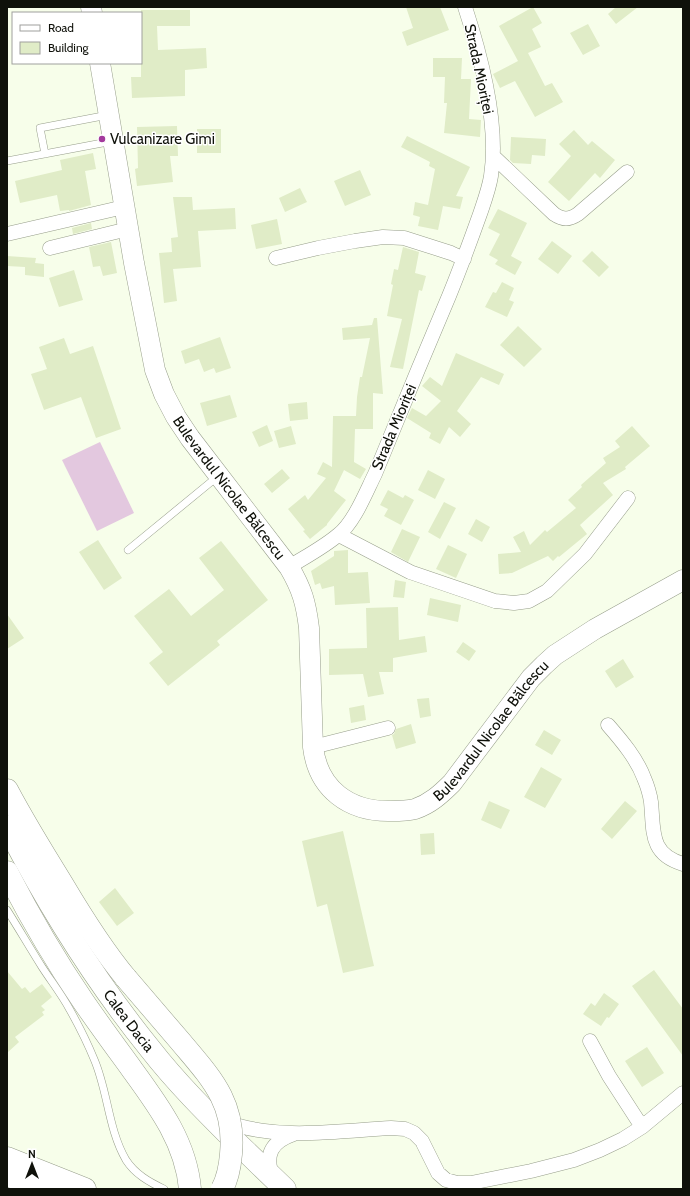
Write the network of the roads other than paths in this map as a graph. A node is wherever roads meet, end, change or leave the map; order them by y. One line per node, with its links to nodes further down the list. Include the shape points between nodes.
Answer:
1 (465, 7): 6 (street, Strada Mioriței, via 487,93)
2 (100, 64): 3 (street, Bulevardul Nicolae Bălcescu)
3 (108, 114): 4 (street, Bulevardul Nicolae Bălcescu); 5 (lane, via 40,128)
4 (113, 141): 5 (lane); 9 (street, Bulevardul Nicolae Bălcescu)
5 (45, 154): 7 (lane)
6 (493, 156): 8 (street, via 554,214 566,219 578,214); 14 (street, Strada Mioriței, via 491,177)
7 (7, 161)
8 (627, 172)
9 (124, 207): 10 (street, Bulevardul Nicolae Bălcescu); 11 (street)
10 (128, 229): 12 (street); 15 (street, Bulevardul Nicolae Bălcescu, via 155,370 176,417)
11 (7, 234)
12 (50, 248)
13 (276, 258): 14 (street, via 383,237 404,238)
14 (464, 259): 17 (street, Strada Mioriței, via 375,474 359,507)
15 (219, 476): 18 (lane); 19 (street, Bulevardul Nicolae Bălcescu)
16 (628, 498): 17 (street, via 584,554 547,591 529,601 514,603 495,601 410,572)
17 (339, 535): 19 (street, Strada Mioriței)
18 (128, 550)
19 (289, 567): 23 (street, Bulevardul Nicolae Bălcescu, via 307,609)
20 (683, 580): 23 (street, Bulevardul Nicolae Bălcescu, via 595,629 555,655 531,678 452,783 438,796 415,809 385,812 358,806 345,800 334,792 319,771)
21 (608, 725): 26 (street, via 637,763 644,778 658,848 667,858)
22 (388, 728): 23 (street)
23 (313, 747)
24 (7, 790): 43 (main road, bridge, via 73,902 107,953 216,1086 224,1101 232,1130 231,1162)
25 (7, 826): 31 (main road, Calea Dacia, via 53,910 103,986 151,1051)
26 (683, 864)
27 (7, 872): 42 (main road, via 55,958 165,1117 183,1154)
28 (7, 910): 41 (lane, via 70,1009 95,1060 114,1132 127,1160 136,1172)
29 (590, 1041): 32 (street)
30 (683, 1093): 32 (street)
31 (208, 1114): 33 (street, via 251,1129); 36 (main road, Calea Dacia)
32 (642, 1127): 33 (street, via 623,1139 574,1160 471,1183 446,1180 438,1173 422,1141 405,1129)
33 (297, 1133): 36 (street, via 284,1137 270,1154 269,1166)
34 (7, 1158): 40 (main road)
35 (7, 1175): 39 (main road)
36 (279, 1183)
37 (7, 1185): 38 (main road)
38 (15, 1189)
39 (42, 1189)
40 (85, 1189)
41 (164, 1189)
42 (190, 1189)
43 (222, 1189)

